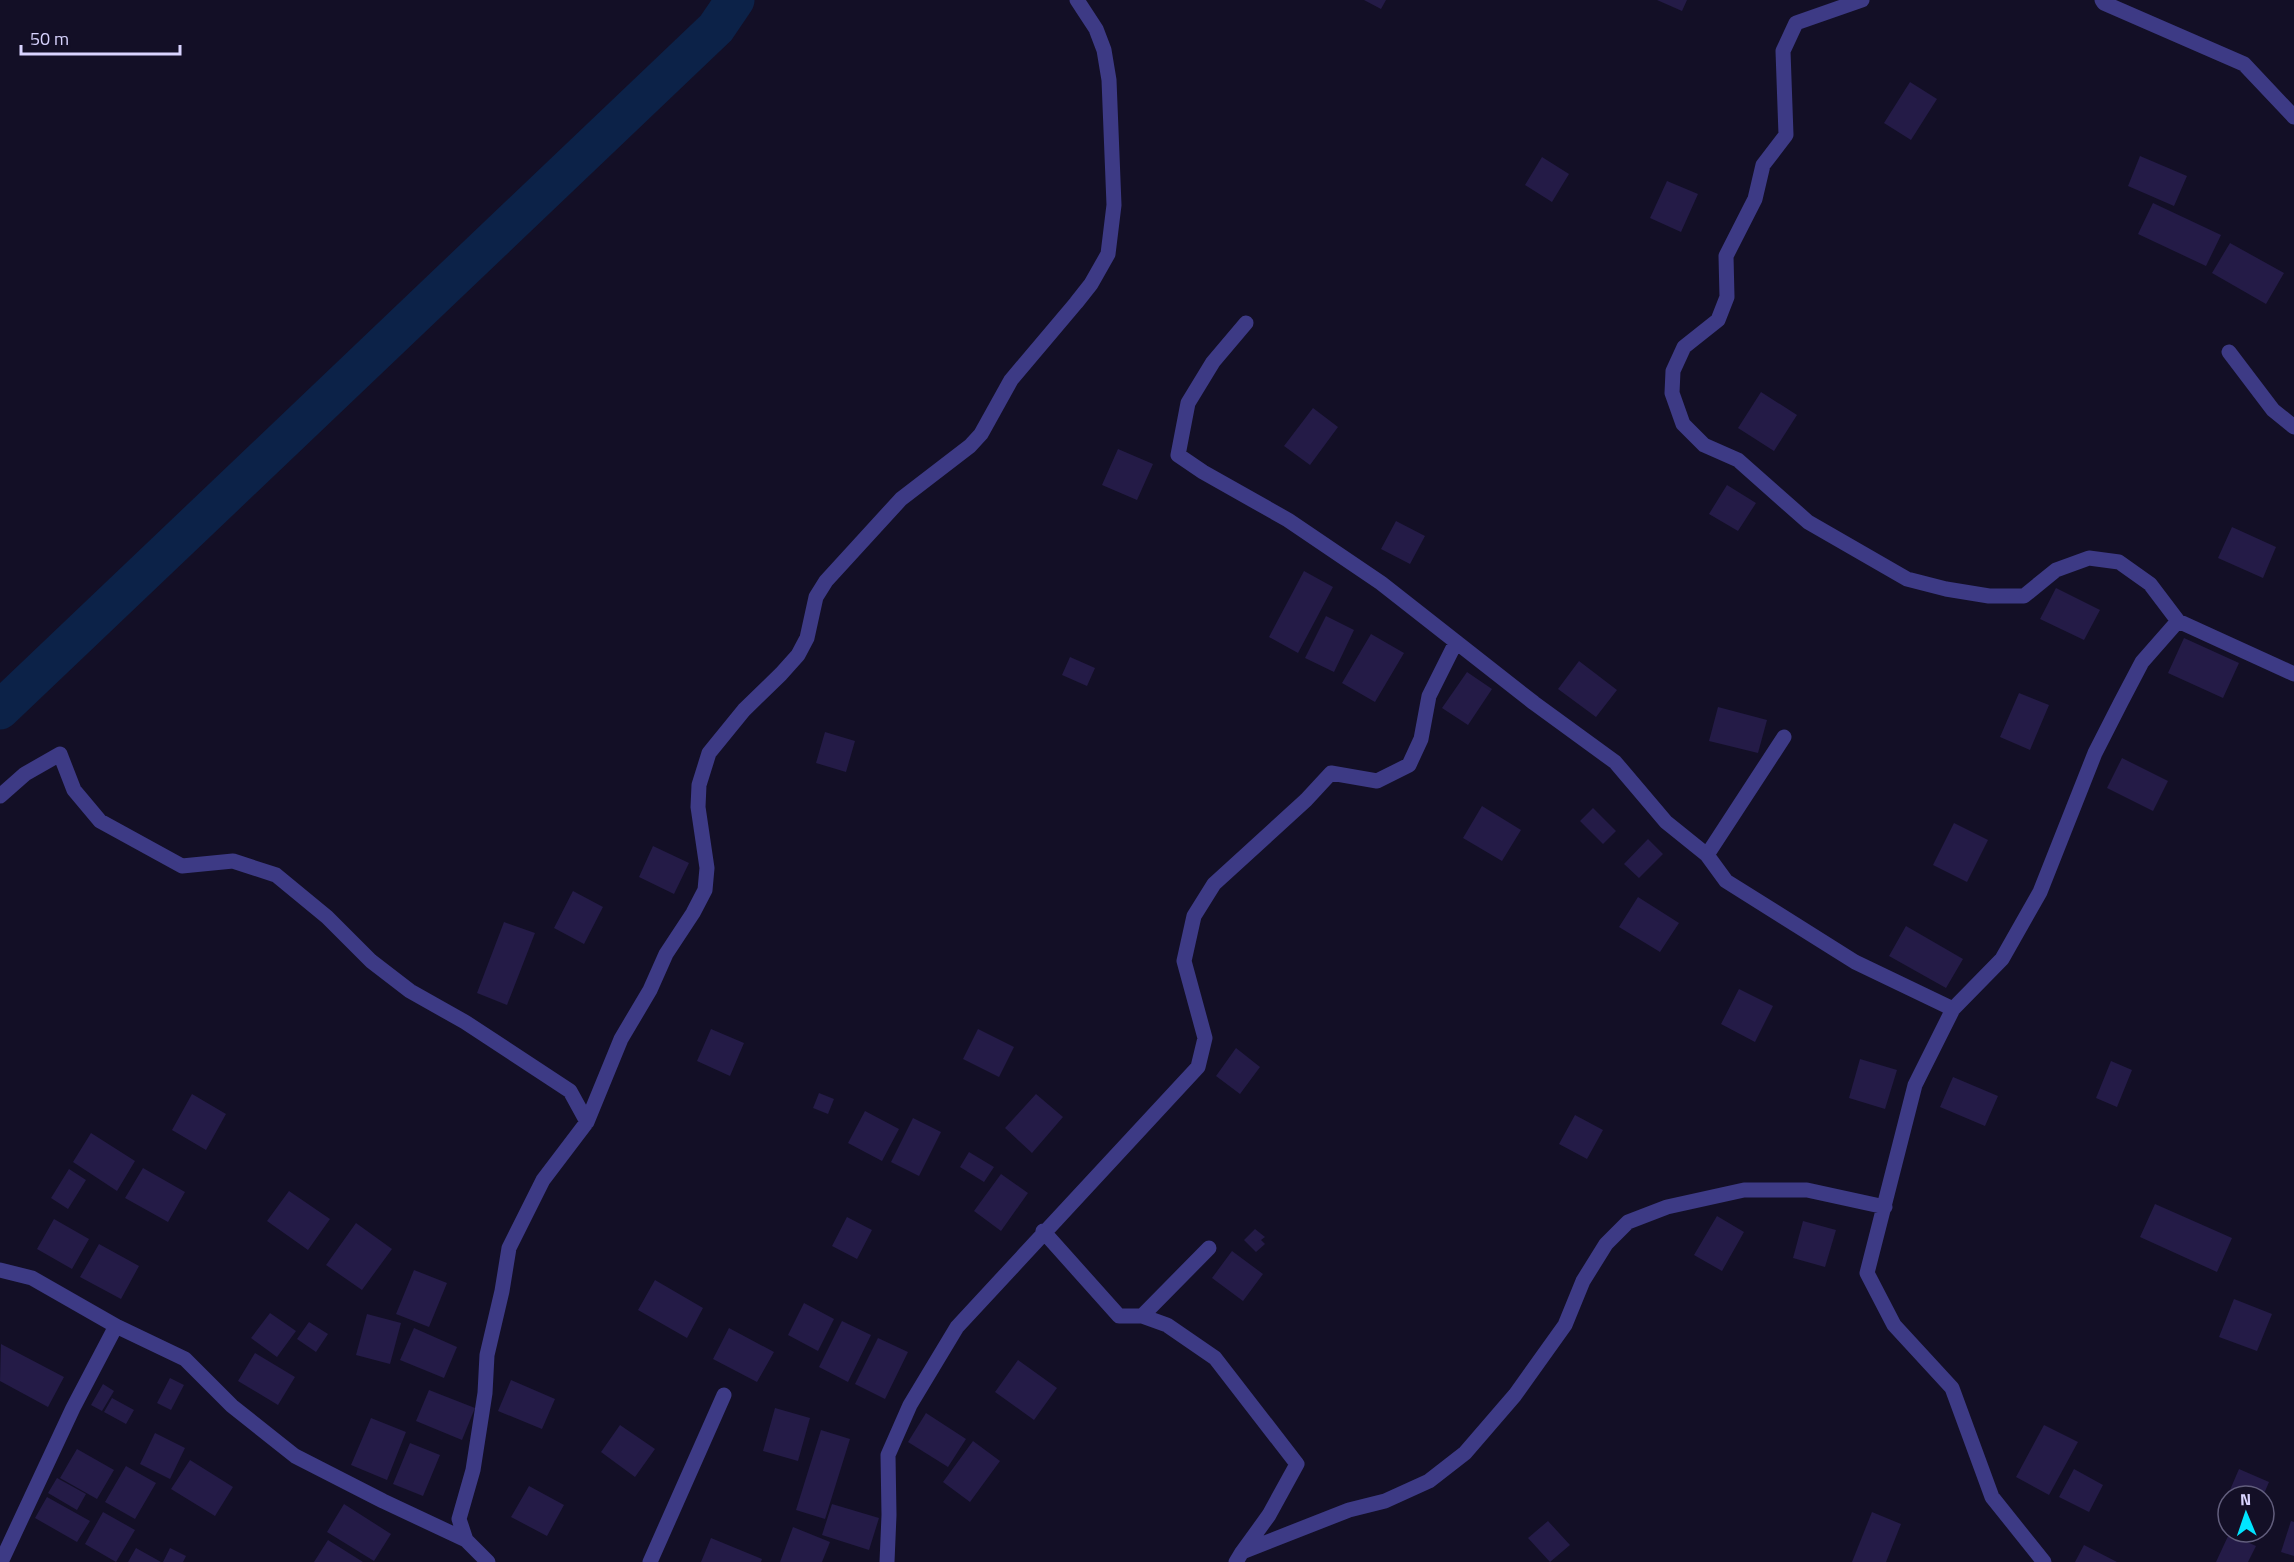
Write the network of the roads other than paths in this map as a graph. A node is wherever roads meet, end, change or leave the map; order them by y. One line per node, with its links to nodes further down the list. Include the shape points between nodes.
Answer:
1 (1077, 0): 15 (street, via 1096,29 1109,80 1114,205 1108,254 1081,297 1011,380 981,434 901,499 826,581 816,597 807,638 798,654 709,753 699,785 698,807 707,868 705,890 621,1038)
2 (1862, 0): 8 (street, via 1796,23 1783,51 1786,135 1763,165 1755,200 1726,256 1727,297 1718,320 1684,347 1673,371 1672,393 1683,424 1704,446 1737,460 1808,522 1907,579 1989,596 2024,596 2056,570 2089,558 2119,562 2150,584)
3 (2102, 0): 4 (street, via 2244,64)
4 (2294, 117)
5 (1246, 323): 9 (street, via 1213,362 1188,403 1178,455 1288,520 1381,583)
6 (2229, 352): 7 (street, via 2273,410)
7 (2294, 427)
8 (2178, 621): 10 (street); 14 (street, via 2142,662 2121,702 2095,753 2040,892 2002,959)
9 (1456, 642): 13 (street, via 1615,762 1666,822); 17 (street, via 1429,696 1421,739 1409,765 1377,781 1331,773 1214,884 1194,915 1184,961 1205,1038 1198,1067)
10 (2294, 674)
11 (1784, 737): 13 (street)
12 (0, 796): 15 (street, via 25,774 60,754 74,790 100,821 182,866 233,861 276,875 410,991 570,1091)
13 (1707, 855): 14 (street, via 1725,881 1856,962)
14 (1953, 1009): 16 (street, via 1915,1085)
15 (587, 1122): 23 (street, via 543,1180 508,1248 487,1355 473,1470 459,1519)
16 (1885, 1207): 24 (street, via 1807,1190 1744,1190 1667,1207 1628,1222 1606,1244 1582,1281 1565,1325 1515,1395 1465,1453 1429,1481 1394,1497 1348,1509); 29 (street, via 1867,1273 1894,1325 1952,1388 1992,1497)
17 (1044, 1231): 20 (street, via 1119,1316); 28 (street, via 957,1327 910,1405 888,1455)
18 (1209, 1248): 20 (street)
19 (0, 1270): 21 (street, via 32,1278)
20 (1142, 1316): 24 (street, via 1167,1325 1215,1358 1298,1464)
21 (116, 1326): 23 (street, via 185,1359 232,1406 295,1456); 25 (street)
22 (724, 1395): 27 (street)
23 (466, 1540): 26 (street)
24 (1239, 1557)
25 (1, 1562)
26 (488, 1562)
27 (650, 1562)
28 (887, 1562)
29 (2044, 1562)

